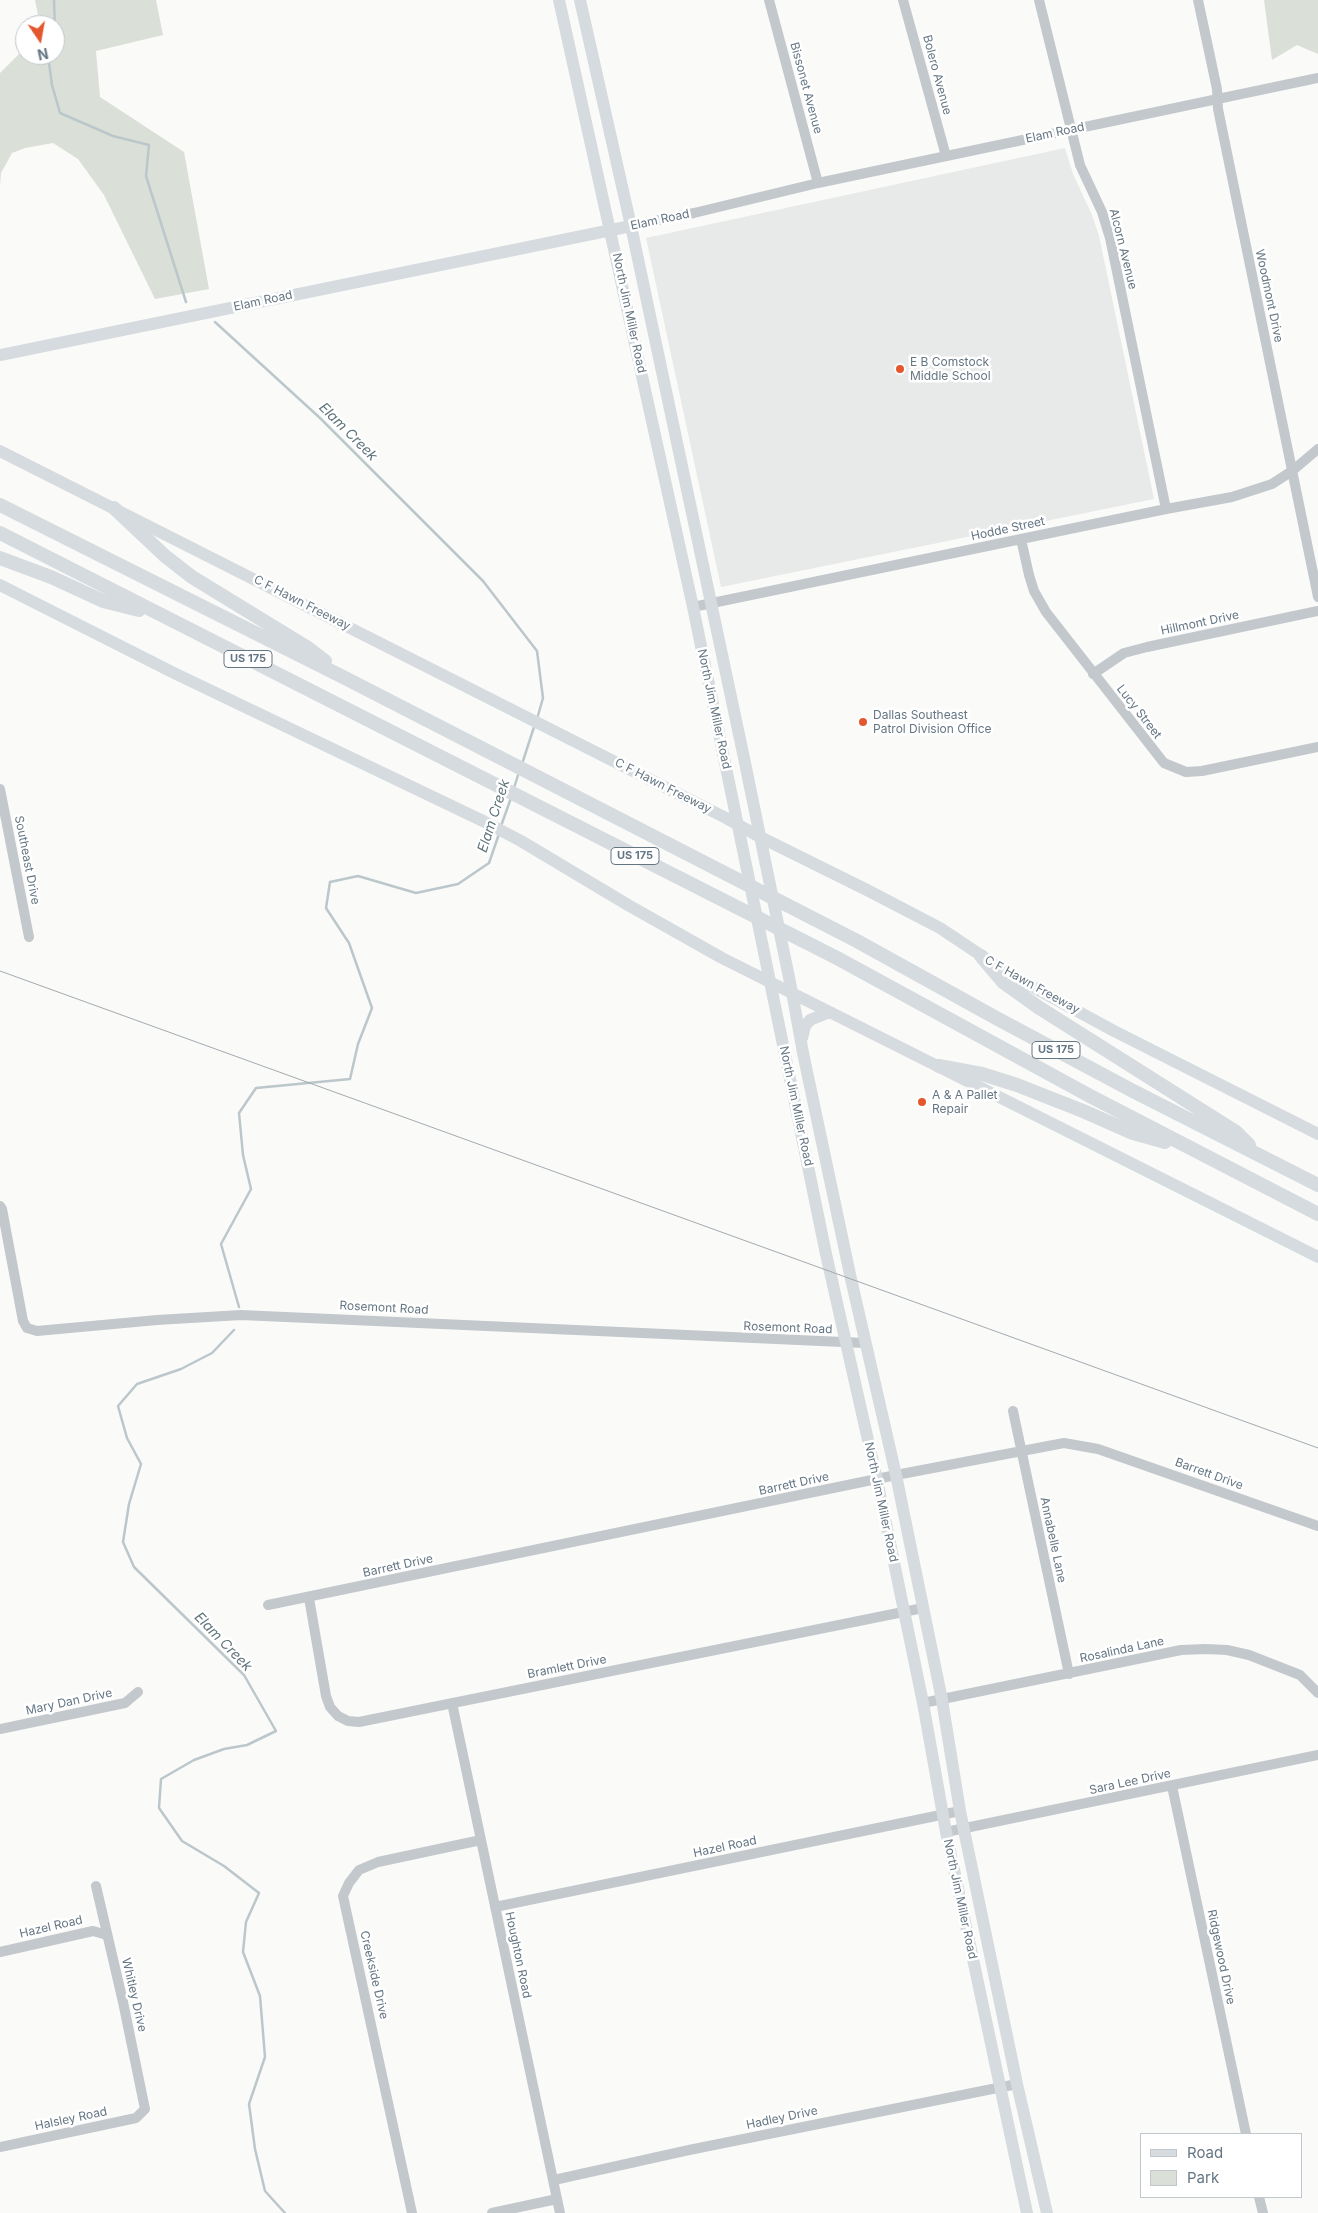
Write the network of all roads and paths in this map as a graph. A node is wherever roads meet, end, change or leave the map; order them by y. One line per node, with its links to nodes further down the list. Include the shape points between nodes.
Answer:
1 (559, 0): 13 (main road, North Jim Miller Road)
2 (580, 0): 12 (main road, North Jim Miller Road)
3 (769, 0): 11 (street, Bissonet Avenue)
4 (904, 0): 10 (street, Bolero Avenue)
5 (1039, 0): 9 (street, Alcorn Avenue)
6 (1198, 0): 8 (street, Woodmont Drive)
7 (1318, 78): 8 (street, Elam Road)
8 (1217, 99): 9 (street, Elam Road); 19 (street, Woodmont Drive)
9 (1072, 130): 10 (street, Elam Road); 24 (street, Alcorn Avenue, via 1080,165 1110,238)
10 (946, 156): 11 (street, Elam Road)
11 (818, 183): 12 (street, Elam Road)
12 (630, 226): 13 (main road, Elam Road); 15 (main road, North Jim Miller Road)
13 (611, 230): 14 (main road, Elam Road); 16 (main road, North Jim Miller Road)
14 (0, 355)
15 (666, 395): 16 (main road); 20 (main road, North Jim Miller Road)
16 (648, 398): 21 (main road, North Jim Miller Road)
17 (1318, 449): 19 (street, Hodde Street)
18 (0, 451): 23 (main road, C F Hawn Freeway)
19 (1292, 471): 24 (street, Hodde Street, via 1272,484 1248,493); 29 (street, Woodmont Drive)
20 (683, 475): 21 (main road); 30 (main road, North Jim Miller Road)
21 (664, 479): 31 (main road, North Jim Miller Road)
22 (0, 505): 35 (highway, US 175)
23 (114, 508): 35 (highway, via 192,576 308,648); 42 (main road, C F Hawn Freeway)
24 (1166, 509): 26 (street, Hodde Street)
25 (0, 533): 33 (highway, US 175)
26 (1021, 539): 30 (street, Hodde Street); 34 (street, Lucy Street, via 1034,591)
27 (0, 558): 33 (highway, via 103,601)
28 (0, 585): 46 (main road, via 174,673 483,821 687,939)
29 (1318, 597)
30 (711, 604): 31 (street, Hodde Street); 36 (main road, North Jim Miller Road)
31 (693, 608): 37 (main road, North Jim Miller Road)
32 (1318, 611): 34 (street, Hillmont Drive, via 1124,653)
33 (164, 617): 52 (highway, US 175, via 838,958)
34 (1093, 674): 38 (street, Lucy Street, via 1156,755 1175,769 1202,771)
35 (347, 679): 53 (highway, US 175, via 857,941 998,1020)
36 (728, 686): 37 (main road); 39 (main road, North Jim Miller Road)
37 (710, 690): 40 (main road, North Jim Miller Road)
38 (1318, 747)
39 (744, 758): 40 (main road); 43 (main road, North Jim Miller Road)
40 (725, 763): 42 (main road, North Jim Miller Road)
41 (0, 789): 44 (street, Southeast Drive)
42 (738, 824): 43 (main road, C F Hawn Freeway); 46 (main road, North Jim Miller Road)
43 (760, 837): 45 (main road, C F Hawn Freeway, via 932,924); 47 (main road, North Jim Miller Road)
44 (28, 937)
45 (981, 956): 51 (main road, C F Hawn Freeway, via 1114,1032); 53 (highway, via 1003,982 1236,1132)
46 (770, 982): 47 (main road); 58 (main road, North Jim Miller Road)
47 (792, 992): 48 (main road); 49 (main road, North Jim Miller Road)
48 (832, 1013): 49 (main road, via 817,1016 805,1026); 50 (main road)
49 (803, 1053): 59 (main road, North Jim Miller Road)
50 (939, 1066): 52 (highway, via 1017,1085 1133,1133); 57 (main road)
51 (1318, 1134)
52 (1193, 1150): 56 (highway, US 175)
53 (1259, 1154): 54 (highway, US 175)
54 (1318, 1185)
55 (0, 1206): 58 (street, Rosemont Road, via 22,1321 27,1328 37,1331 240,1315)
56 (1318, 1214)
57 (1318, 1257)
58 (847, 1343): 59 (street, Rosemont Road); 63 (main road, North Jim Miller Road)
59 (865, 1343): 62 (main road, North Jim Miller Road)
60 (1013, 1411): 61 (street, Annabelle Lane)
61 (1020, 1452): 62 (street, Barrett Drive); 64 (street, Barrett Drive, via 1064,1443 1098,1449); 69 (street, Annabelle Lane)
62 (896, 1475): 63 (street, Barrett Drive); 67 (main road, North Jim Miller Road)
63 (877, 1480): 65 (street, Barrett Drive); 68 (main road, North Jim Miller Road)
64 (1318, 1526)
65 (308, 1598): 66 (street, Barrett Drive); 73 (street, Bramlett Drive, via 326,1696 338,1716 348,1722 359,1722)
66 (268, 1606)
67 (923, 1608): 68 (street, Bramlett Drive); 72 (main road, North Jim Miller Road)
68 (904, 1612): 73 (street, Bramlett Drive); 74 (main road, North Jim Miller Road)
69 (1069, 1674): 71 (street, Rosalinda Lane, via 1182,1650 1227,1650 1300,1675); 72 (street, Rosalinda Lane)
70 (138, 1692): 75 (street, Mary Dan Drive, via 125,1703)
71 (1318, 1693)
72 (942, 1700): 74 (street, Rosalinda Lane); 78 (main road, North Jim Miller Road)
73 (452, 1703): 82 (street, Houghton Road)
74 (922, 1703): 79 (main road, North Jim Miller Road)
75 (0, 1729)
76 (1318, 1755): 77 (street, Sara Lee Drive)
77 (1172, 1786): 80 (street, Sara Lee Drive); 90 (street, Ridgewood Drive)
78 (960, 1811): 79 (street, Hazel Road); 80 (main road, North Jim Miller Road)
79 (943, 1814): 81 (main road, North Jim Miller Road); 84 (street, Hazel Road)
80 (964, 1828): 81 (street, Sara Lee Drive); 87 (main road, North Jim Miller Road)
81 (946, 1832): 88 (main road, North Jim Miller Road)
82 (481, 1840): 84 (street, Houghton Road); 95 (street, Creekside Drive, via 378,1862 359,1870 344,1896)
83 (96, 1886): 85 (street, Whitley Drive)
84 (495, 1907): 92 (street, Houghton Road)
85 (107, 1935): 86 (street, Hazel Road, via 93,1931); 89 (street, Whitley Drive)
86 (0, 1952)
87 (1017, 2084): 88 (street, Hadley Drive); 99 (main road, North Jim Miller Road)
88 (999, 2088): 92 (street, Hadley Drive); 98 (main road, North Jim Miller Road)
89 (145, 2109): 91 (street, Halsley Road, via 136,2118)
90 (1246, 2133)
91 (0, 2147)
92 (554, 2180): 94 (street, Houghton Road)
93 (1259, 2198): 100 (street)
94 (557, 2199): 96 (street); 97 (street, Houghton Road)
95 (412, 2213)
96 (492, 2213)
97 (560, 2213)
98 (1027, 2213)
99 (1047, 2213)
100 (1262, 2213)

